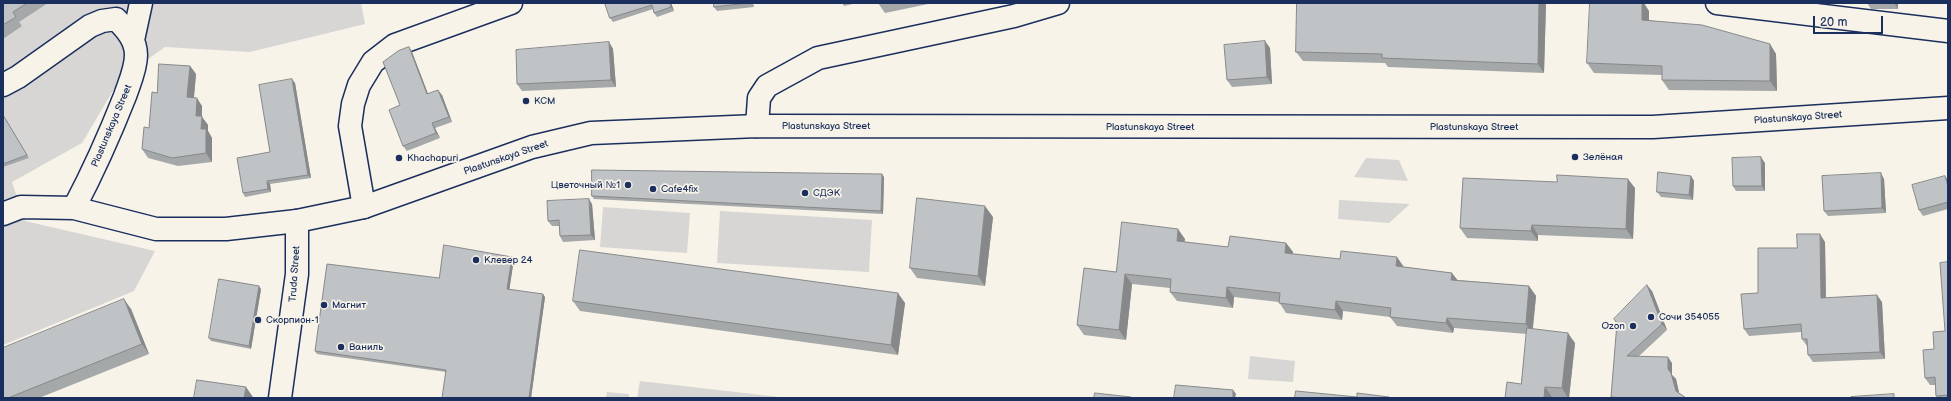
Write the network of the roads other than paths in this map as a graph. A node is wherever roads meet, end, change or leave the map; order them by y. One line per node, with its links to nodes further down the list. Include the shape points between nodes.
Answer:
1 (141, 3): 6 (main road, Plastunskaya Street)
2 (511, 3): 10 (main road, via 395,45 373,62 359,85 350,126)
3 (1058, 3): 9 (main road, via 1014,16 818,58 767,86 760,98)
4 (1717, 3): 5 (main road)
5 (1948, 31)
6 (133, 40): 7 (main road, Plastunskaya Street, via 116,19 102,20); 11 (main road, Plastunskaya Street, via 136,55 134,72 88,182)
7 (3, 85)
8 (1948, 108): 9 (main road, Plastunskaya Street, via 1653,128)
9 (757, 126): 10 (main road, Plastunskaya Street, via 591,132 532,147)
10 (364, 207): 13 (main road, Plastunskaya Street)
11 (74, 208): 12 (main road, Plastunskaya Street, via 21,207); 13 (main road, Plastunskaya Street, via 156,229 226,229)
12 (3, 214)
13 (297, 221): 14 (main road, Truda Street, via 297,274)
14 (280, 398)

